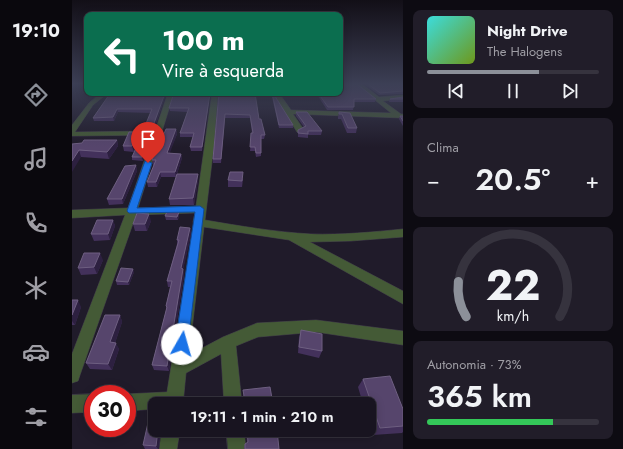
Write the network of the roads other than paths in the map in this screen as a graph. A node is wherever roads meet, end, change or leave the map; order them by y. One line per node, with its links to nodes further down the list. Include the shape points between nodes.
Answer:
1 (90, 105): 8 (street)
2 (167, 105): 10 (street)
3 (214, 105): 12 (street)
4 (284, 105): 6 (street)
5 (385, 105): 7 (street)
6 (289, 112): 7 (street); 9 (street)
7 (401, 116)
8 (72, 130)
9 (300, 130)
10 (158, 133): 11 (street); 13 (street)
11 (72, 134)
12 (200, 209): 13 (street); 15 (street)
13 (132, 211): 14 (street); 22 (street)
14 (72, 214)
15 (198, 222): 17 (street); 21 (street)
16 (403, 232): 17 (street, via 336,238)
17 (289, 236): 18 (street)
18 (403, 298)
19 (403, 338): 20 (street, via 316,326 257,330)
20 (228, 342): 21 (street); 24 (street)
21 (179, 368): 23 (street)
22 (72, 375)
23 (175, 397)
24 (232, 397)
25 (136, 402): 26 (street)
26 (148, 402)
27 (84, 403): 28 (street)
28 (72, 404)
29 (169, 437): 31 (street)
30 (236, 437): 32 (street)
31 (168, 449)
32 (237, 449)

